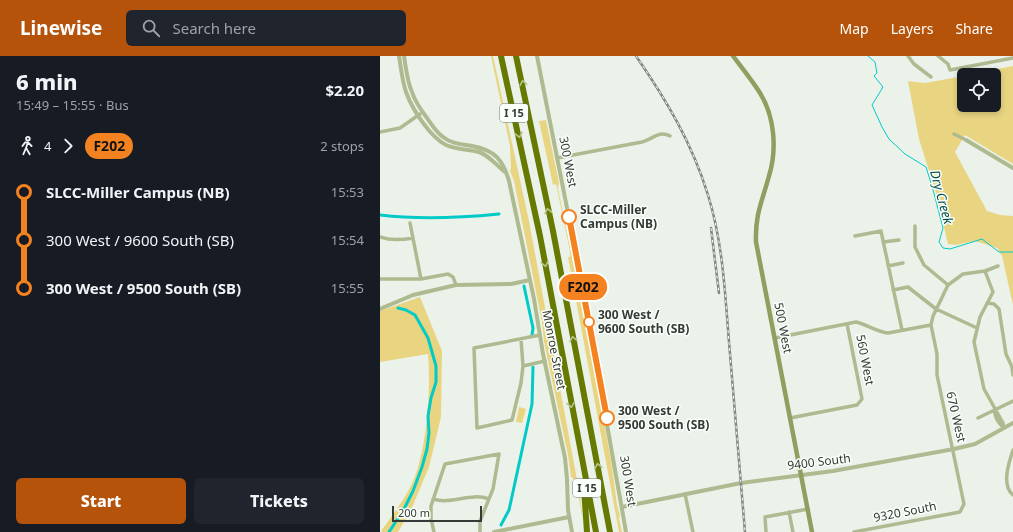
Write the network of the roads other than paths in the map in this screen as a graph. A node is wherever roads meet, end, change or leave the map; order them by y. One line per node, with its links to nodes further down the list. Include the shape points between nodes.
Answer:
1 (399, 56): 11 (street, Monroe Street, via 406,91)
2 (404, 56): 11 (street, Monroe Street, via 411,90)
3 (501, 56): 54 (highway, I 15, one-way to 54, via 540,236)
4 (516, 56): 74 (highway, I 15, one-way to 4, via 553,231)
5 (537, 56): 16 (street, 300 West)
6 (733, 56): 43 (main road, 500 West, via 760,93 772,129 772,165 758,211 755,232)
7 (908, 56): 10 (street)
8 (938, 56): 9 (street, via 948,64 950,70)
9 (1013, 58)
10 (931, 77)
11 (421, 114): 12 (street, via 400,128); 31 (street, Monroe Street, via 431,133 443,143 484,155 506,172)
12 (380, 132)
13 (954, 134): 15 (street)
14 (670, 136): 16 (street, via 662,134 642,142)
15 (966, 140): 17 (street)
16 (557, 158): 63 (street, 300 West)
17 (1013, 168)
18 (410, 223): 22 (street)
19 (915, 226): 33 (street, via 915,247 924,265)
20 (855, 236): 24 (street, via 881,231)
21 (380, 237): 22 (street, via 388,240)
22 (413, 238): 30 (street)
23 (899, 240): 24 (street)
24 (883, 242): 26 (street)
25 (903, 263): 26 (street)
26 (888, 266): 34 (street)
27 (998, 266): 28 (street)
28 (985, 271): 33 (street, via 963,274); 35 (street, via 993,292)
29 (380, 279): 30 (street)
30 (421, 279): 32 (street, via 448,274)
31 (530, 280): 32 (street, via 511,284); 42 (street, Monroe Street)
32 (456, 285): 36 (street, via 413,295)
33 (948, 285): 37 (street)
34 (893, 290): 37 (street, via 908,287); 41 (street)
35 (987, 303): 40 (street); 47 (street, via 994,304 999,309 1006,354)
36 (380, 308)
37 (936, 309): 39 (street); 40 (street)
38 (847, 324): 41 (street, via 856,322 888,333); 43 (street); 50 (street, 560 West, via 862,399 857,405)
39 (931, 326): 41 (street); 55 (street, 670 West, via 937,354 937,375)
40 (978, 328): 49 (street, via 974,342 984,389)
41 (902, 330)
42 (540, 335): 44 (street); 45 (street, Monroe Street)
43 (775, 338): 50 (main road, 500 West)
44 (521, 339): 46 (street); 46 (street, via 474,348 477,428 512,420)
45 (545, 361): 46 (street); 67 (street, Monroe Street, via 566,464)
46 (523, 366)
47 (1013, 375)
48 (1013, 401): 49 (street)
49 (995, 410): 51 (street); 53 (street)
50 (790, 418): 58 (main road, 500 West)
51 (978, 418)
52 (1013, 423): 53 (street, 9400 South)
53 (1004, 428): 55 (street, 9400 South, via 975,444)
54 (579, 444): 72 (highway); 73 (highway, I 15)
55 (954, 449): 58 (street, 9400 South); 66 (street, 670 West, via 964,504)
56 (1013, 450): 57 (street)
57 (1011, 462): 60 (street, via 1006,475 1010,492)
58 (801, 475): 59 (street, 9400 South); 64 (main road, 500 West)
59 (685, 494): 63 (street, 9400 South); 76 (street)
60 (1013, 494)
61 (432, 499): 62 (street, via 444,502 475,496); 62 (street, via 445,464 499,454); 68 (street)
62 (489, 499): 69 (street, via 480,521)
63 (622, 507): 75 (street, 300 West)
64 (808, 509): 65 (street); 79 (main road, 500 West)
65 (789, 512): 77 (street, via 765,517); 78 (street)
66 (960, 512): 80 (street, 9320 South)
67 (569, 517): 70 (street); 71 (street, Monroe Street)
68 (434, 532)
69 (480, 532)
70 (494, 532)
71 (572, 532)
72 (587, 532)
73 (596, 532)
74 (610, 532)
75 (626, 532)
76 (693, 532)
77 (766, 532)
78 (793, 532)
79 (812, 532)
80 (854, 532)

